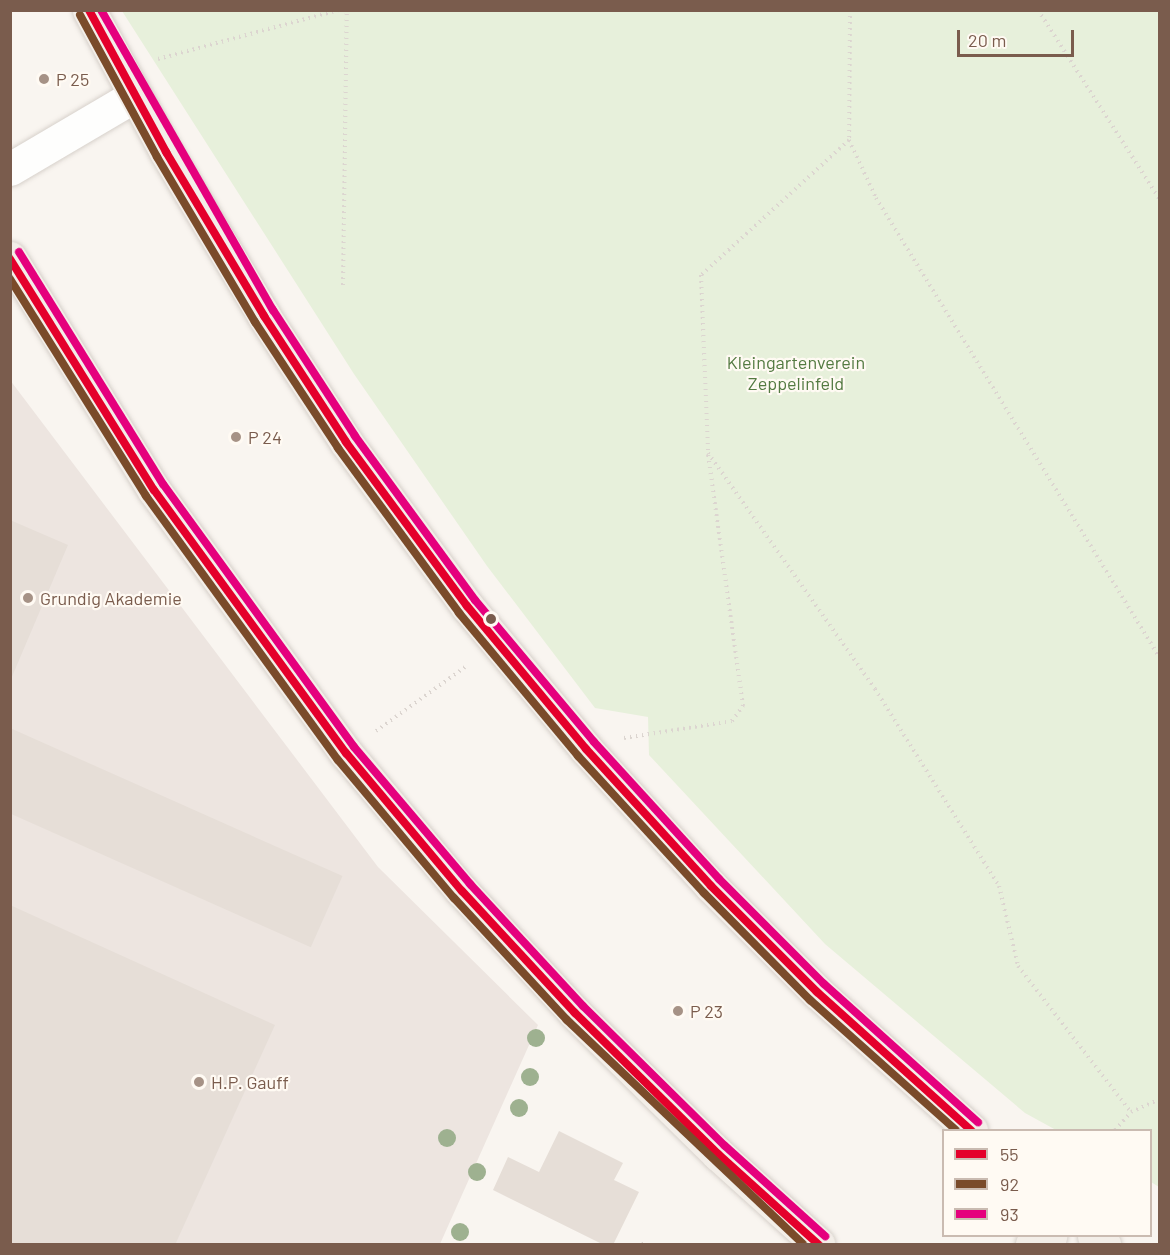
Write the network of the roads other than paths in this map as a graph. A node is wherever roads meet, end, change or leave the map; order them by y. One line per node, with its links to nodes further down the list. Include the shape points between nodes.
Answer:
1 (88, 10): 2 (main road)
2 (134, 96): 3 (street); 5 (main road, via 235,271 340,433 498,644 586,749 817,992)
3 (10, 169)
4 (10, 258): 7 (main road, via 154,490 346,753 462,891 575,1014)
5 (969, 1129)
6 (1048, 1237): 8 (main road)
7 (818, 1245)
8 (1032, 1245)

